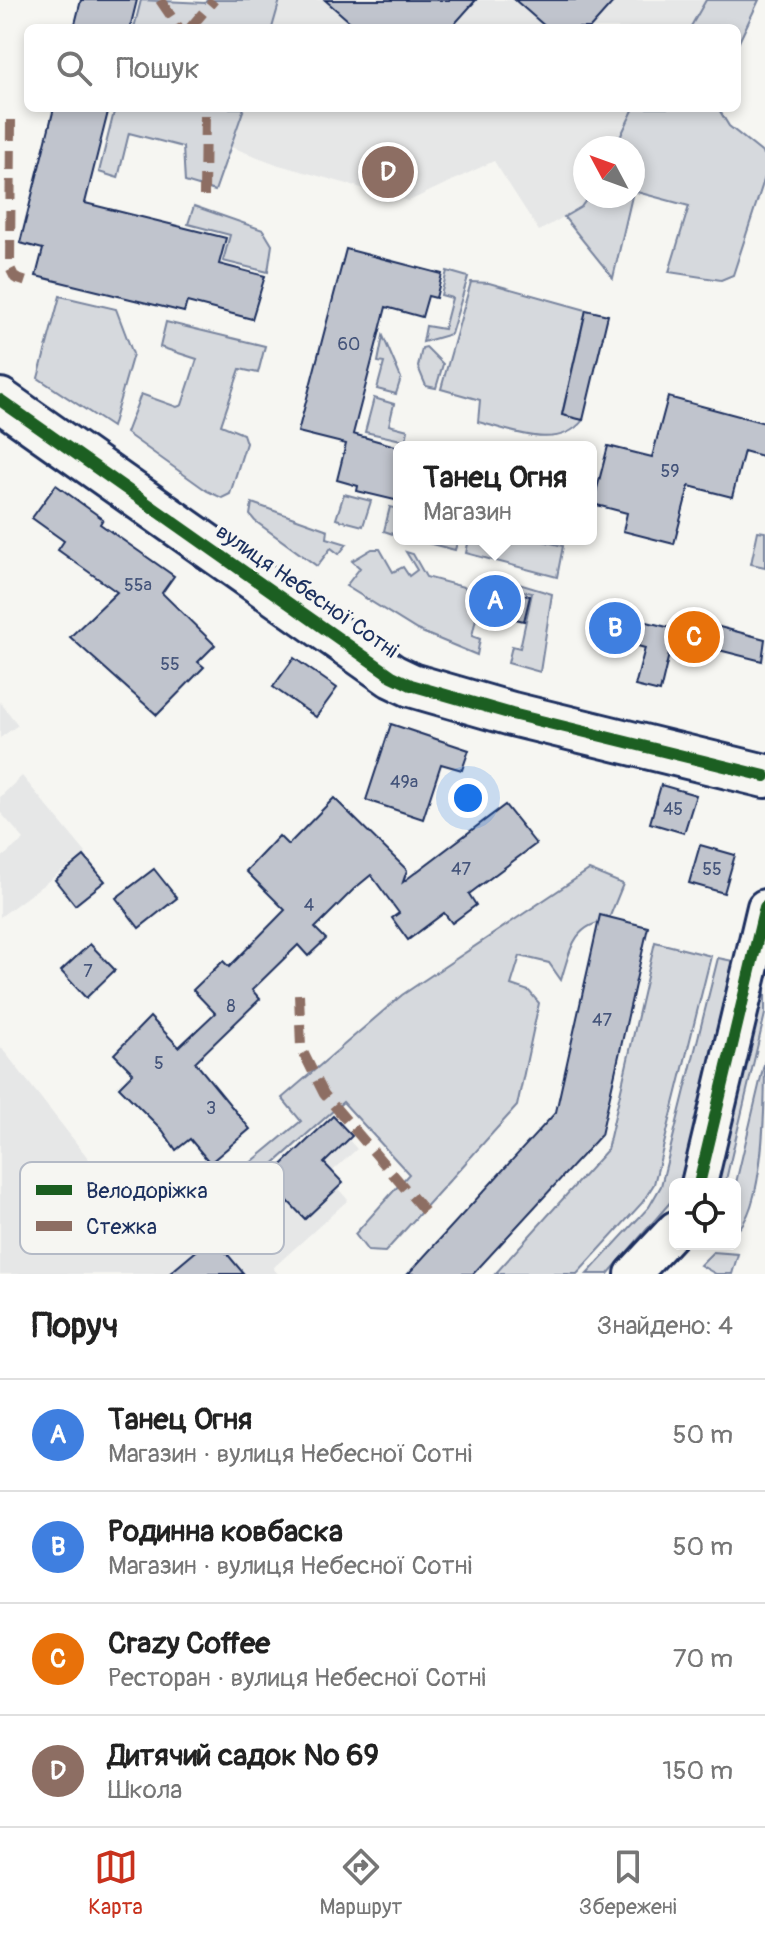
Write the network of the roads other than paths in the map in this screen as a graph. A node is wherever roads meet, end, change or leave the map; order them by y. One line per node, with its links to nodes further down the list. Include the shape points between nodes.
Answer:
1 (0, 400): 2 (street, вулиця Небесної Сотні, via 392,676 512,714)
2 (765, 776)
3 (765, 907): 4 (street)
4 (700, 1178)
5 (669, 1235): 6 (street)
6 (633, 1274)

